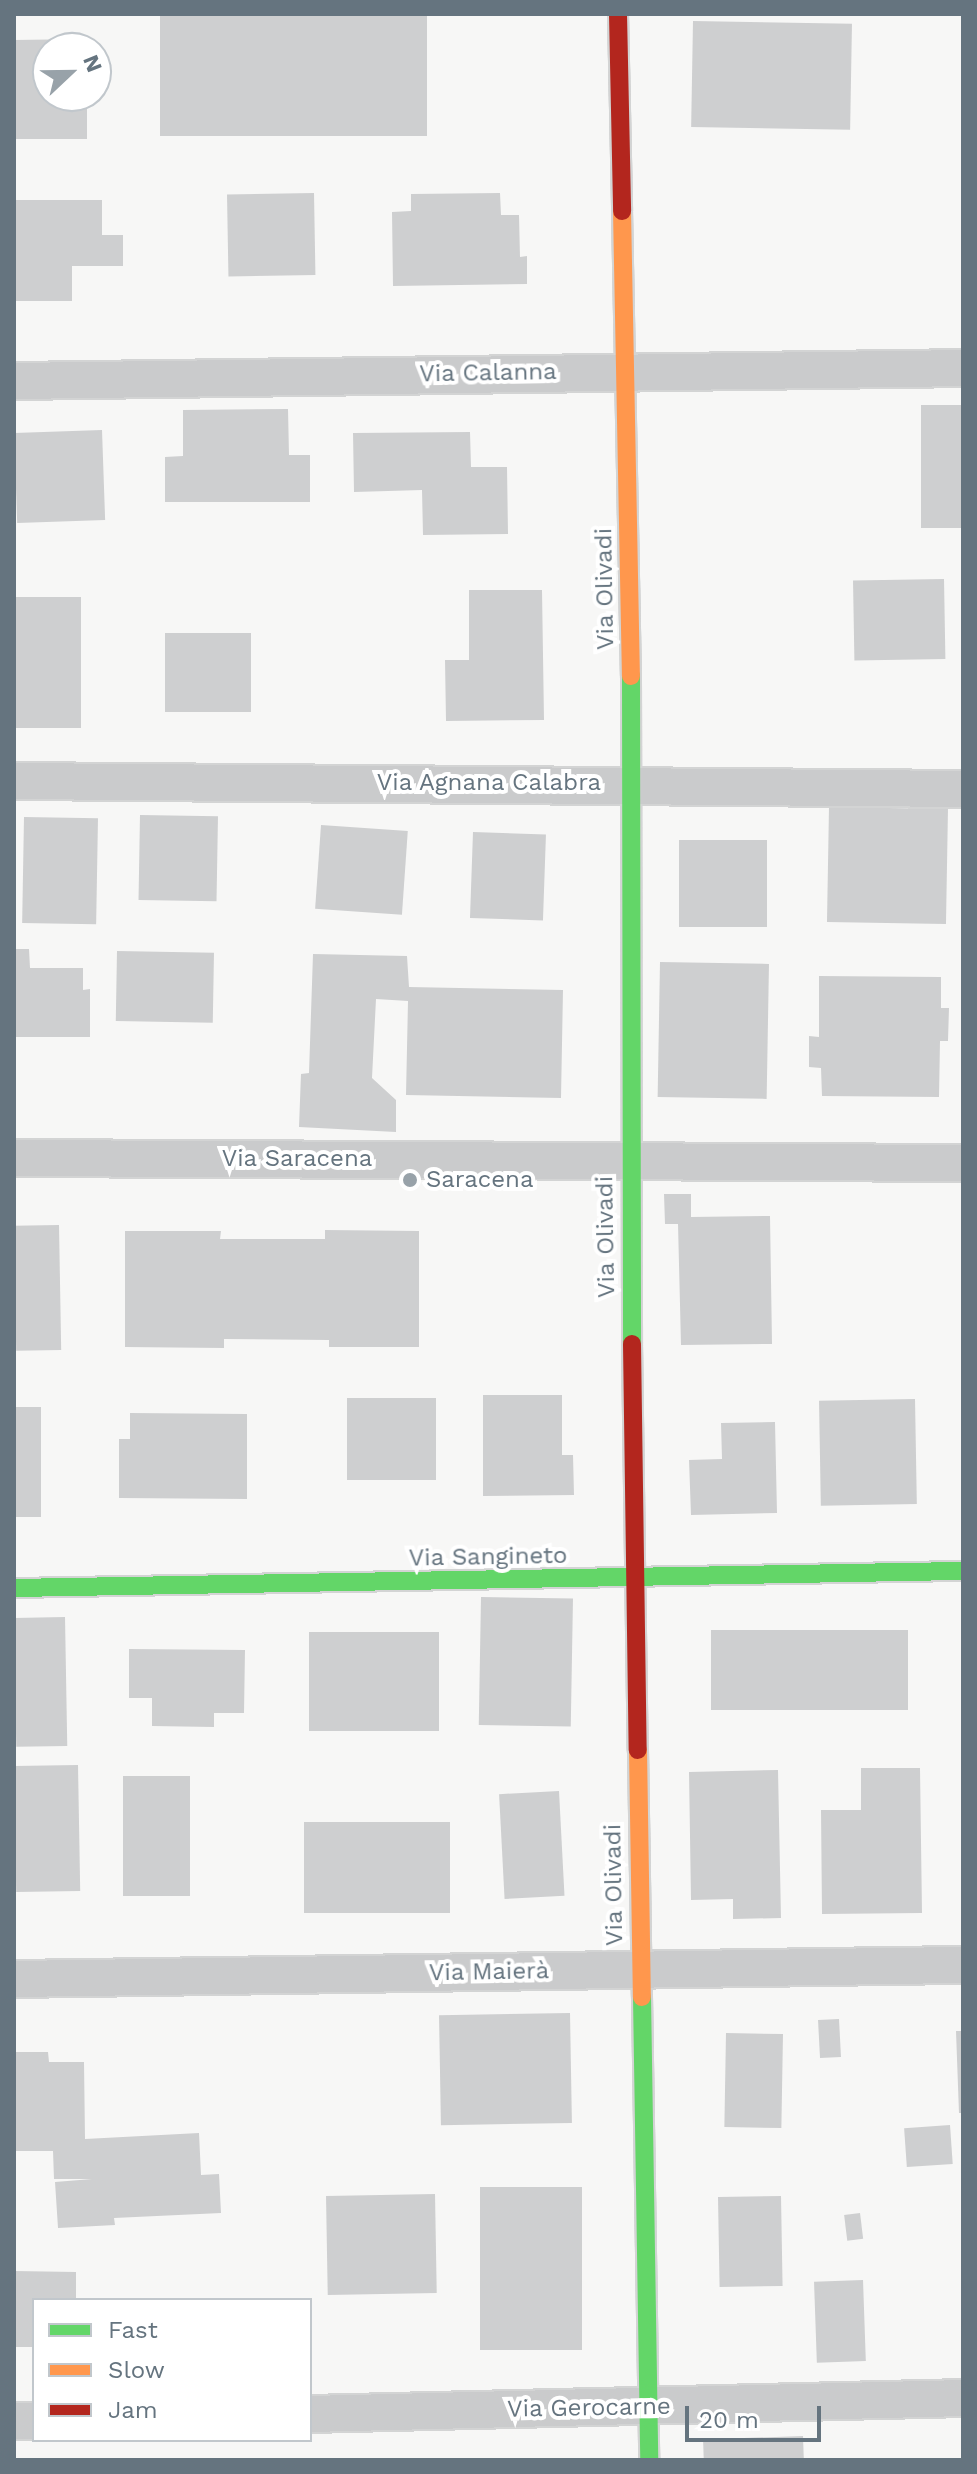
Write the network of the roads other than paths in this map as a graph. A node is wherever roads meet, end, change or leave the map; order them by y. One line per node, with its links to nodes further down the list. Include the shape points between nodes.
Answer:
1 (618, 14): 3 (street, Via Olivadi)
2 (963, 368): 3 (street, Via Calanna)
3 (625, 371): 4 (street, Via Calanna); 6 (street, Via Olivadi)
4 (14, 381)
5 (14, 781): 6 (street, Via Agnana Calabra)
6 (633, 784): 7 (street, Via Agnana Calabra); 9 (street, Via Olivadi)
7 (963, 789)
8 (14, 1158): 9 (street, Via Saracena)
9 (629, 1159): 10 (street, Via Saracena); 12 (street, Via Olivadi)
10 (963, 1163)
11 (963, 1571): 12 (street, Via Sangineto)
12 (635, 1579): 13 (street, Via Sangineto); 15 (street, Via Olivadi)
13 (14, 1588)
14 (963, 1965): 15 (street, Via Maierà)
15 (639, 1970): 16 (street, Via Maierà); 18 (street, Via Olivadi)
16 (14, 1979)
17 (963, 2398): 18 (street, Via Gerocarne)
18 (648, 2406): 19 (street, Via Gerocarne); 20 (street, Via Olivadi)
19 (312, 2414)
20 (649, 2460)

